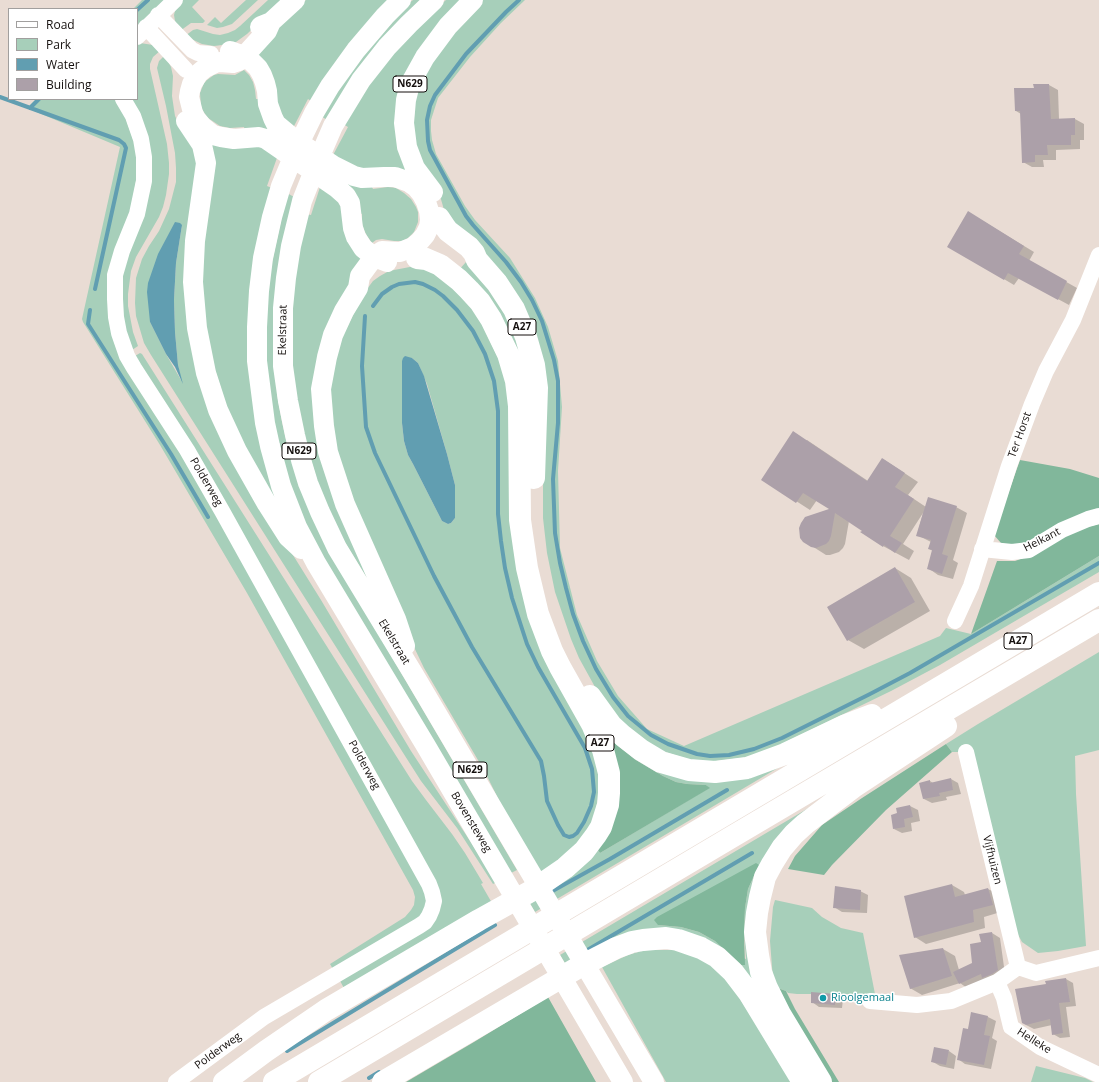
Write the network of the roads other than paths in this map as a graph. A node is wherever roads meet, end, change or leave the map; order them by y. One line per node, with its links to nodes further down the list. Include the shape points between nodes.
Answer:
1 (175, 0): 6 (street)
2 (295, 0): 9 (main road, via 271,22 261,26 238,49)
3 (401, 0): 18 (main road, N629, via 356,50 314,113 281,186 267,237 258,290 258,369 265,423 281,486)
4 (434, 0): 23 (main road, Ekelstraat / N629, via 386,47 361,80 333,126 302,201 291,246 283,308 283,366 295,435 308,483 337,548)
5 (473, 0): 12 (main road, N629, via 448,26 425,57 410,84 406,100 404,123 407,147 415,168 432,191 439,208)
6 (158, 16): 7 (street); 8 (street, via 192,50)
7 (142, 32): 10 (street)
8 (210, 54): 9 (main road); 10 (main road, via 190,66)
9 (237, 54): 10 (main road, via 239,61 215,63); 12 (main road, via 254,65 262,76 269,110 276,124 334,166 350,174 362,178 395,177 409,182 421,193)
10 (189, 77): 15 (main road, via 189,97 193,113 206,130 213,135 234,139 266,139 337,188 350,203 356,237 363,248); 18 (main road, N629, via 181,79 178,97 184,117 202,145 206,162 195,241 193,282 197,328 206,373 218,410 237,451 267,504 288,537)
11 (124, 100): 31 (street, Polderweg, via 133,116 144,157 144,181 137,214 115,276 116,317 127,356 187,450 222,511 429,884 434,901 425,922 264,1017)
12 (435, 224): 14 (main road, via 434,242); 15 (main road, via 413,247 400,252 382,250); 24 (highway, A27, via 469,257 477,260 507,297 531,352 537,388 534,505 540,567 564,647 587,692 611,725 641,750 661,762 689,770 715,772 747,768 785,754 846,725)
13 (1099, 255): 17 (street, Ter Horst, via 1073,320 1032,404)
14 (418, 258): 15 (main road, via 399,263); 32 (highway, A27, via 440,265 469,290 491,319 508,354 516,380 519,406 520,514 526,568 538,614 552,651 592,724 603,750 610,783 608,805 596,835 584,851 565,868 533,890 326,1010)
15 (382, 260): 23 (main road, N629, via 360,276 358,288 333,335 322,389 324,426 328,452 345,504 396,618)
16 (1099, 516): 17 (street, Heikant, via 1062,530 1029,550 1012,552)
17 (982, 549): 20 (street, Ter Horst, via 971,586)
18 (316, 563): 36 (main road, Bovensteweg / N629)
19 (1099, 593): 24 (highway, A27)
20 (955, 620)
21 (1099, 620): 22 (highway, A27)
22 (1022, 665): 34 (highway, A27); 39 (highway, A27, via 942,729 828,805 794,834 782,848 765,877 755,932 761,972 780,1014)
23 (414, 675): 37 (main road, N629)
24 (936, 689): 33 (highway, A27)
25 (966, 752): 27 (street, Vijfhuizen)
26 (1099, 958): 27 (street, via 1036,973)
27 (1018, 967): 28 (street)
28 (998, 982): 29 (street, via 951,1001 917,1005); 30 (street, Helleke, via 1011,1027 1040,1047)
29 (870, 1001)
30 (1099, 1075)
31 (176, 1082)
32 (224, 1082)
33 (274, 1082)
34 (319, 1082)
35 (382, 1082): 38 (highway, via 578,967 632,942 666,938 701,948 717,957 733,972 749,993)
36 (623, 1082)
37 (654, 1082)
38 (803, 1082)
39 (821, 1082)

